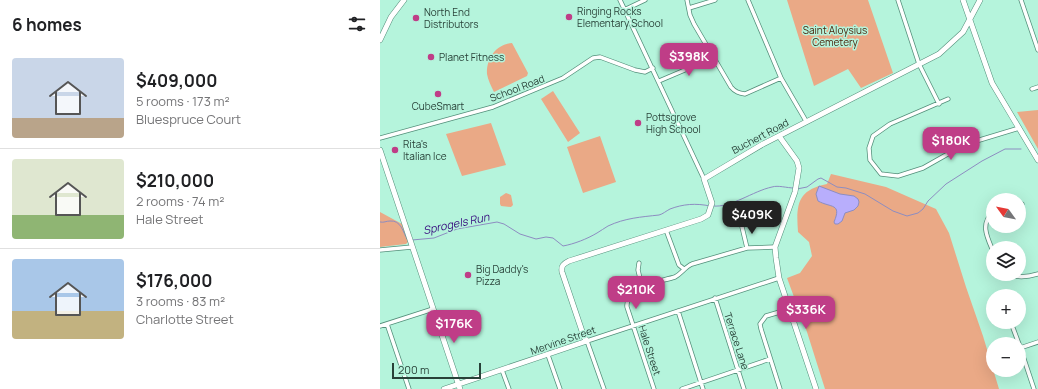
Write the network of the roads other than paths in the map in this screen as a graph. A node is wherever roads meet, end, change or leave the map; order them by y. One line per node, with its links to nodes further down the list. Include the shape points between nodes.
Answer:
1 (404, 0): 14 (street, via 391,17)
2 (620, 0): 12 (street)
3 (645, 0): 12 (street)
4 (687, 0): 11 (street)
5 (715, 0): 11 (street)
6 (748, 0): 19 (street)
7 (898, 0): 17 (street)
8 (963, 0): 13 (street)
9 (980, 0): 13 (street, Buchert Road)
10 (1021, 0): 15 (street)
11 (689, 8): 16 (street, via 694,24)
12 (624, 10): 18 (street)
13 (970, 20): 17 (street, Buchert Road, via 946,48); 26 (street, via 992,83)
14 (380, 40)
15 (1038, 50)
16 (713, 58): 19 (street, via 731,87 740,94); 20 (street)
17 (919, 64): 24 (street); 25 (street, Buchert Road)
18 (653, 68): 20 (street); 28 (street, School Road, via 645,72 600,57 593,58 563,78 493,107)
19 (781, 78): 25 (street)
20 (659, 81): 31 (street)
21 (1038, 87): 22 (street)
22 (1032, 89)
23 (948, 99): 24 (street)
24 (939, 104): 26 (street, via 890,124 873,136 869,148 870,160 881,174 898,176 923,168 973,142)
25 (806, 122): 27 (street, Buchert Road)
26 (1018, 128): 30 (street)
27 (779, 136): 31 (street, Buchert Road); 37 (street, via 797,161 799,168 795,192)
28 (380, 138)
29 (380, 150): 36 (street)
30 (1038, 160)
31 (704, 179): 34 (street, via 711,206 708,216)
32 (986, 224): 35 (street)
33 (742, 227): 38 (street)
34 (666, 230): 41 (street, via 679,266); 53 (street, via 563,264 569,292)
35 (989, 241)
36 (411, 244): 39 (street); 47 (street)
37 (775, 247): 38 (street); 44 (street)
38 (747, 248): 41 (street, via 692,264)
39 (380, 250)
40 (639, 263): 45 (street)
41 (684, 269): 45 (street, via 680,275)
42 (1038, 274): 43 (street)
43 (1026, 277)
44 (779, 278): 46 (street, Mervine Street); 48 (street)
45 (642, 287): 52 (street, Hale Street, via 631,294 627,302)
46 (716, 298): 49 (street, Mervine Street); 59 (street, Terrace Lane)
47 (433, 309): 50 (street); 62 (street)
48 (790, 309): 57 (street, via 766,316 760,324); 73 (street)
49 (678, 311): 52 (street, Mervine Street); 61 (street)
50 (387, 324): 51 (street); 63 (street)
51 (380, 326)
52 (633, 326): 53 (street, Mervine Street); 68 (street, Hale Street)
53 (587, 341): 56 (street, Mervine Street); 67 (street)
54 (1038, 342): 55 (street)
55 (1026, 344)
56 (548, 355): 60 (street, Mervine Street); 66 (street)
57 (770, 359): 59 (street); 72 (street)
58 (1026, 366): 74 (street)
59 (738, 369): 61 (street); 71 (street, Terrace Lane)
60 (502, 370): 62 (street, Mervine Street); 65 (street)
61 (701, 382): 69 (street); 70 (street)
62 (459, 387): 64 (street, Mervine Street)
63 (409, 389)
64 (444, 389)
65 (509, 389)
66 (560, 389)
67 (604, 389)
68 (654, 389)
69 (682, 389)
70 (703, 389)
71 (744, 389)
72 (780, 389)
73 (816, 389)
74 (1034, 389)

